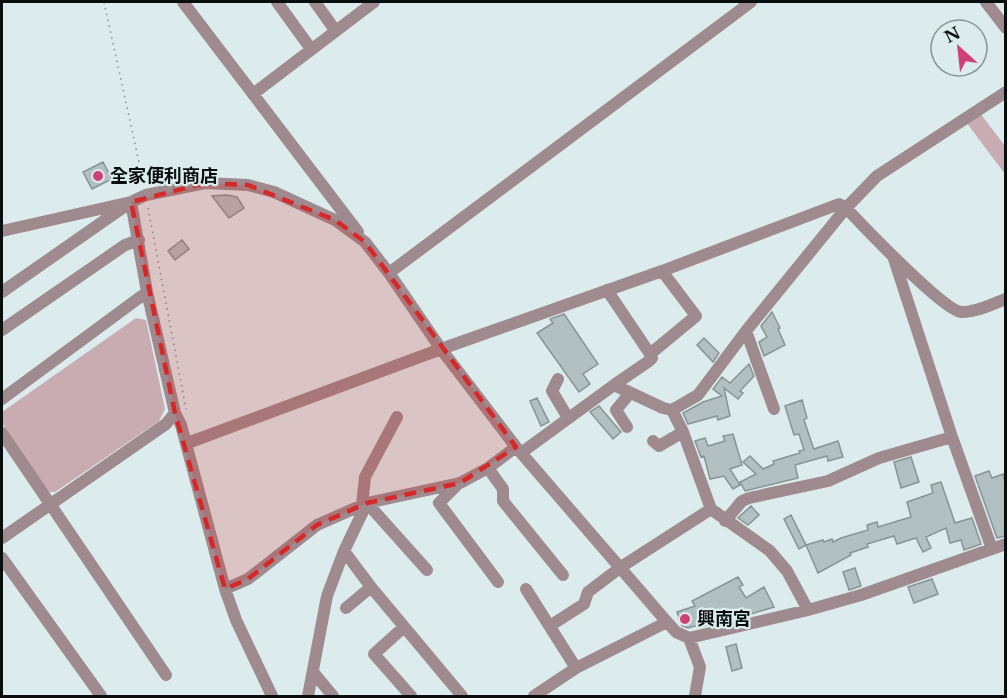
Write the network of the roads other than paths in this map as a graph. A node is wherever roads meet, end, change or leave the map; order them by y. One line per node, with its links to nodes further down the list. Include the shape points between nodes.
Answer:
1 (183, 2): 11 (street)
2 (277, 2): 9 (street)
3 (315, 2): 8 (street)
4 (374, 2): 8 (street)
5 (751, 2): 19 (street)
6 (986, 2): 7 (street)
7 (1005, 28)
8 (335, 30): 9 (street)
9 (311, 49): 11 (street)
10 (1005, 92): 13 (street, via 877,176)
11 (253, 94): 16 (street)
12 (131, 202): 14 (street); 15 (street); 16 (street, via 146,195 205,183 248,185 274,192 334,220); 21 (street)
13 (846, 208): 17 (street); 18 (street, via 840,204); 25 (street)
14 (2, 231)
15 (139, 240): 22 (street); 24 (street, via 125,245)
16 (365, 242): 19 (street)
17 (893, 255): 23 (street, via 956,310 975,310); 40 (street)
18 (662, 271): 20 (street); 27 (street, via 696,316)
19 (389, 273): 26 (street)
20 (608, 290): 26 (street); 27 (street)
21 (2, 292)
22 (147, 292): 31 (street); 34 (street)
23 (1005, 299)
24 (2, 330)
25 (746, 331): 32 (street); 33 (street, via 698,395)
26 (441, 349): 41 (street, via 381,379); 43 (street)
27 (650, 354): 29 (street, via 649,361)
28 (558, 379): 36 (street, via 552,391)
29 (614, 385): 30 (street); 36 (street)
30 (630, 393): 33 (street); 37 (street, via 616,410)
31 (2, 399)
32 (774, 409)
33 (672, 410): 38 (street)
34 (180, 411): 47 (street); 60 (street)
35 (397, 417): 46 (street, via 365,477)
36 (568, 418): 43 (street)
37 (627, 427)
38 (683, 432): 42 (street, via 658,446); 48 (street)
39 (2, 434): 47 (street)
40 (952, 437): 49 (street, via 879,458 828,481 749,498); 52 (street)
41 (193, 441)
42 (653, 441)
43 (519, 450): 44 (street); 55 (street)
44 (488, 468): 45 (street); 57 (street, via 503,489 503,501)
45 (460, 483): 46 (street); 58 (street, via 439,503)
46 (364, 504): 53 (street); 56 (street); 60 (street, via 317,525 248,579)
47 (49, 505): 50 (street); 70 (street)
48 (711, 509): 49 (street); 55 (street)
49 (725, 521): 63 (street, via 770,551 787,571)
50 (2, 537)
51 (1005, 544): 52 (street)
52 (992, 549): 63 (street)
53 (344, 550): 59 (street); 69 (street, via 327,596)
54 (2, 558): 72 (street)
55 (621, 567): 64 (street, via 588,592 584,604); 65 (street)
56 (427, 570)
57 (563, 575)
58 (498, 582)
59 (371, 586): 62 (street); 66 (street)
60 (225, 589): 73 (street)
61 (526, 590): 68 (street)
62 (346, 608)
63 (808, 610): 67 (street)
64 (556, 622)
65 (667, 622): 67 (street); 68 (street)
66 (404, 627): 75 (street, via 374,654); 76 (street)
67 (689, 638): 78 (street, via 700,667)
68 (576, 668): 77 (street)
69 (313, 672): 71 (street); 74 (street)
70 (166, 675)
71 (309, 695)
72 (101, 696)
73 (272, 696)
74 (333, 696)
75 (411, 696)
76 (462, 696)
77 (534, 696)
78 (695, 696)

